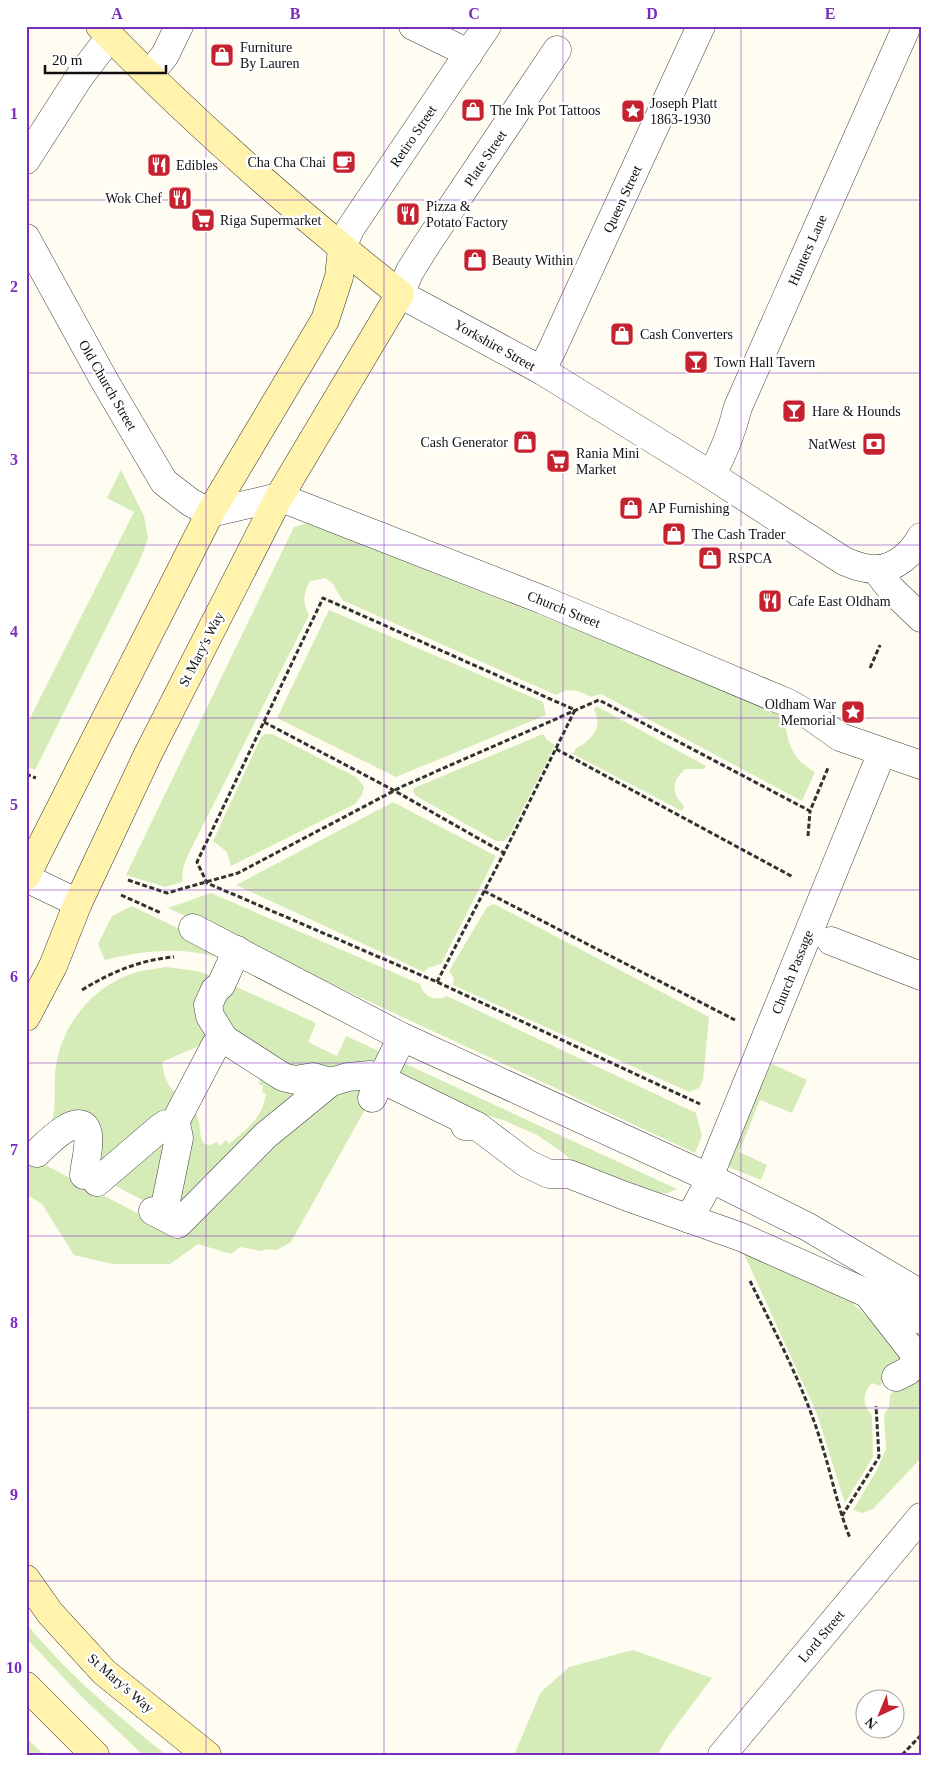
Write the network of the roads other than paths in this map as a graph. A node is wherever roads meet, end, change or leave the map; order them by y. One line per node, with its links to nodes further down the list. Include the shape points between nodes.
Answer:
1 (179, 26): 9 (street)
2 (413, 26): 8 (street)
3 (486, 26): 8 (street, Retiro Street)
4 (701, 26): 14 (street, Queen Street)
5 (906, 26): 15 (street, Hunters Lane, via 738,407 732,433)
6 (105, 32): 9 (main road, Yorkshire Street); 10 (street)
7 (557, 50): 13 (street, Plate Street, via 427,244)
8 (468, 55): 12 (street, Retiro Street, via 350,229)
9 (150, 75): 12 (main road, Yorkshire Street, via 255,173)
10 (26, 160)
11 (26, 238): 17 (street, Old Church Street, via 164,482)
12 (342, 248): 13 (main road, Yorkshire Street); 17 (main road, via 339,276 325,320)
13 (400, 294): 14 (street, Yorkshire Street); 16 (main road, St Mary's Way)
14 (541, 370): 15 (street, Yorkshire Street)
15 (711, 475): 19 (street, Yorkshire Street, via 844,561)
16 (280, 497): 17 (street); 21 (street, Church Street, via 544,600 788,703 840,737); 24 (main road, St Mary's Way, via 148,754)
17 (210, 513): 23 (main road)
18 (921, 537): 19 (street, via 904,559)
19 (876, 570): 20 (street)
20 (921, 618)
21 (921, 765)
22 (876, 767): 36 (street, Church Passage)
23 (26, 877): 24 (street)
24 (78, 903): 29 (main road, St Mary's Way, via 53,966)
25 (193, 928): 27 (street)
26 (831, 941): 28 (street)
27 (237, 950): 30 (street); 31 (street, via 208,1005 210,1016)
28 (921, 976)
29 (26, 1017)
30 (402, 1037): 33 (street); 36 (street)
31 (224, 1039): 32 (street, via 283,1077 295,1080 312,1077); 34 (street, via 215,1046)
32 (331, 1082): 33 (street, via 370,1075); 34 (street, via 266,1135 178,1224 158,1214 179,1138 177,1128)
33 (377, 1088): 37 (street, via 471,1126 526,1163 549,1174 569,1174)
34 (173, 1126): 35 (street, via 166,1124)
35 (68, 1168)
36 (710, 1178): 37 (street, Church Passage); 39 (street, via 808,1227)
37 (689, 1219): 38 (street, via 732,1240)
38 (867, 1293): 40 (street); 41 (street)
39 (921, 1294)
40 (921, 1320)
41 (920, 1359): 42 (street)
42 (896, 1377)
43 (921, 1517): 48 (street, Lord Street)
44 (26, 1579): 47 (main road, St Mary's Way, via 50,1613 104,1672)
45 (26, 1686): 46 (main road)
46 (95, 1755)
47 (207, 1755)
48 (722, 1755)

